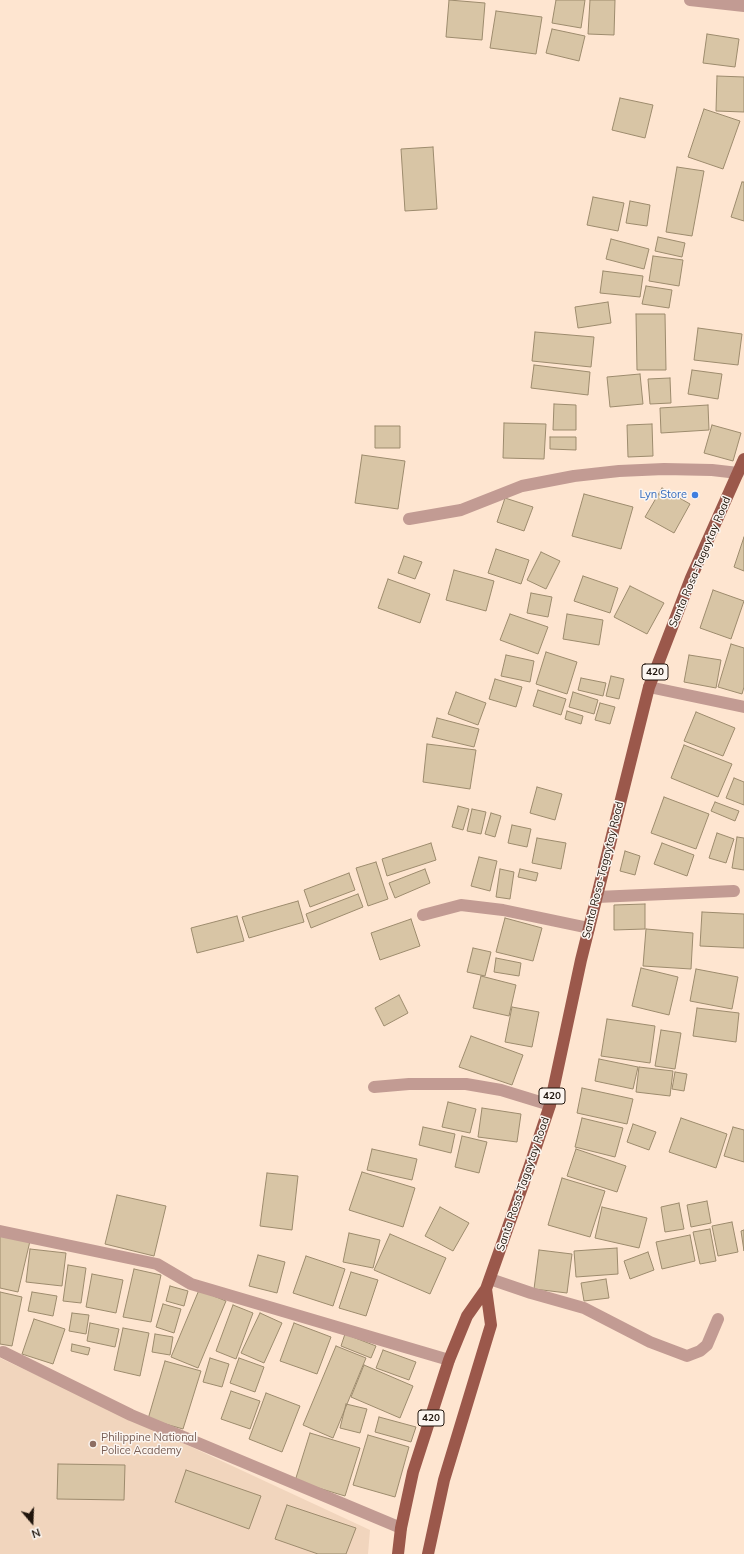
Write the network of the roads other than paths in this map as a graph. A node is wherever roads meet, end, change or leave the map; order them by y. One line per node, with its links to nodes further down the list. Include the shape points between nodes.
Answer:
1 (690, 0): 2 (street)
2 (744, 6)
3 (744, 459): 4 (main road, Santa Rosa-Tagaytay Road / 420)
4 (738, 472): 5 (street, via 664,469 574,476 522,486 461,510); 6 (main road, Santa Rosa-Tagaytay Road / 420, via 691,578)
5 (409, 519)
6 (649, 687): 7 (street); 9 (main road, Santa Rosa-Tagaytay Road / 420)
7 (744, 707)
8 (734, 891): 9 (street)
9 (597, 897): 11 (main road, Santa Rosa-Tagaytay Road / 420)
10 (424, 915): 11 (street, via 461,905 503,910)
11 (589, 928): 13 (main road, Santa Rosa-Tagaytay Road / 420)
12 (374, 1087): 13 (street, via 466,1084 501,1090)
13 (550, 1105): 15 (main road, Santa Rosa-Tagaytay Road / 420)
14 (0, 1231): 18 (street, via 157,1264 191,1284)
15 (488, 1284): 16 (street, via 584,1308 650,1342 687,1356 707,1345); 18 (main road, Santa Rosa-Tagaytay Road / 420, via 467,1316); 21 (main road, Santa Rosa-Tagaytay Road / 420, via 491,1325 444,1480)
16 (718, 1319)
17 (3, 1352): 19 (street, via 131,1415)
18 (449, 1360): 19 (main road, Santa Rosa-Tagaytay Road / 420, via 414,1472)
19 (401, 1528): 20 (main road, Santa Rosa-Tagaytay Road / 420)
20 (398, 1554)
21 (428, 1554)

